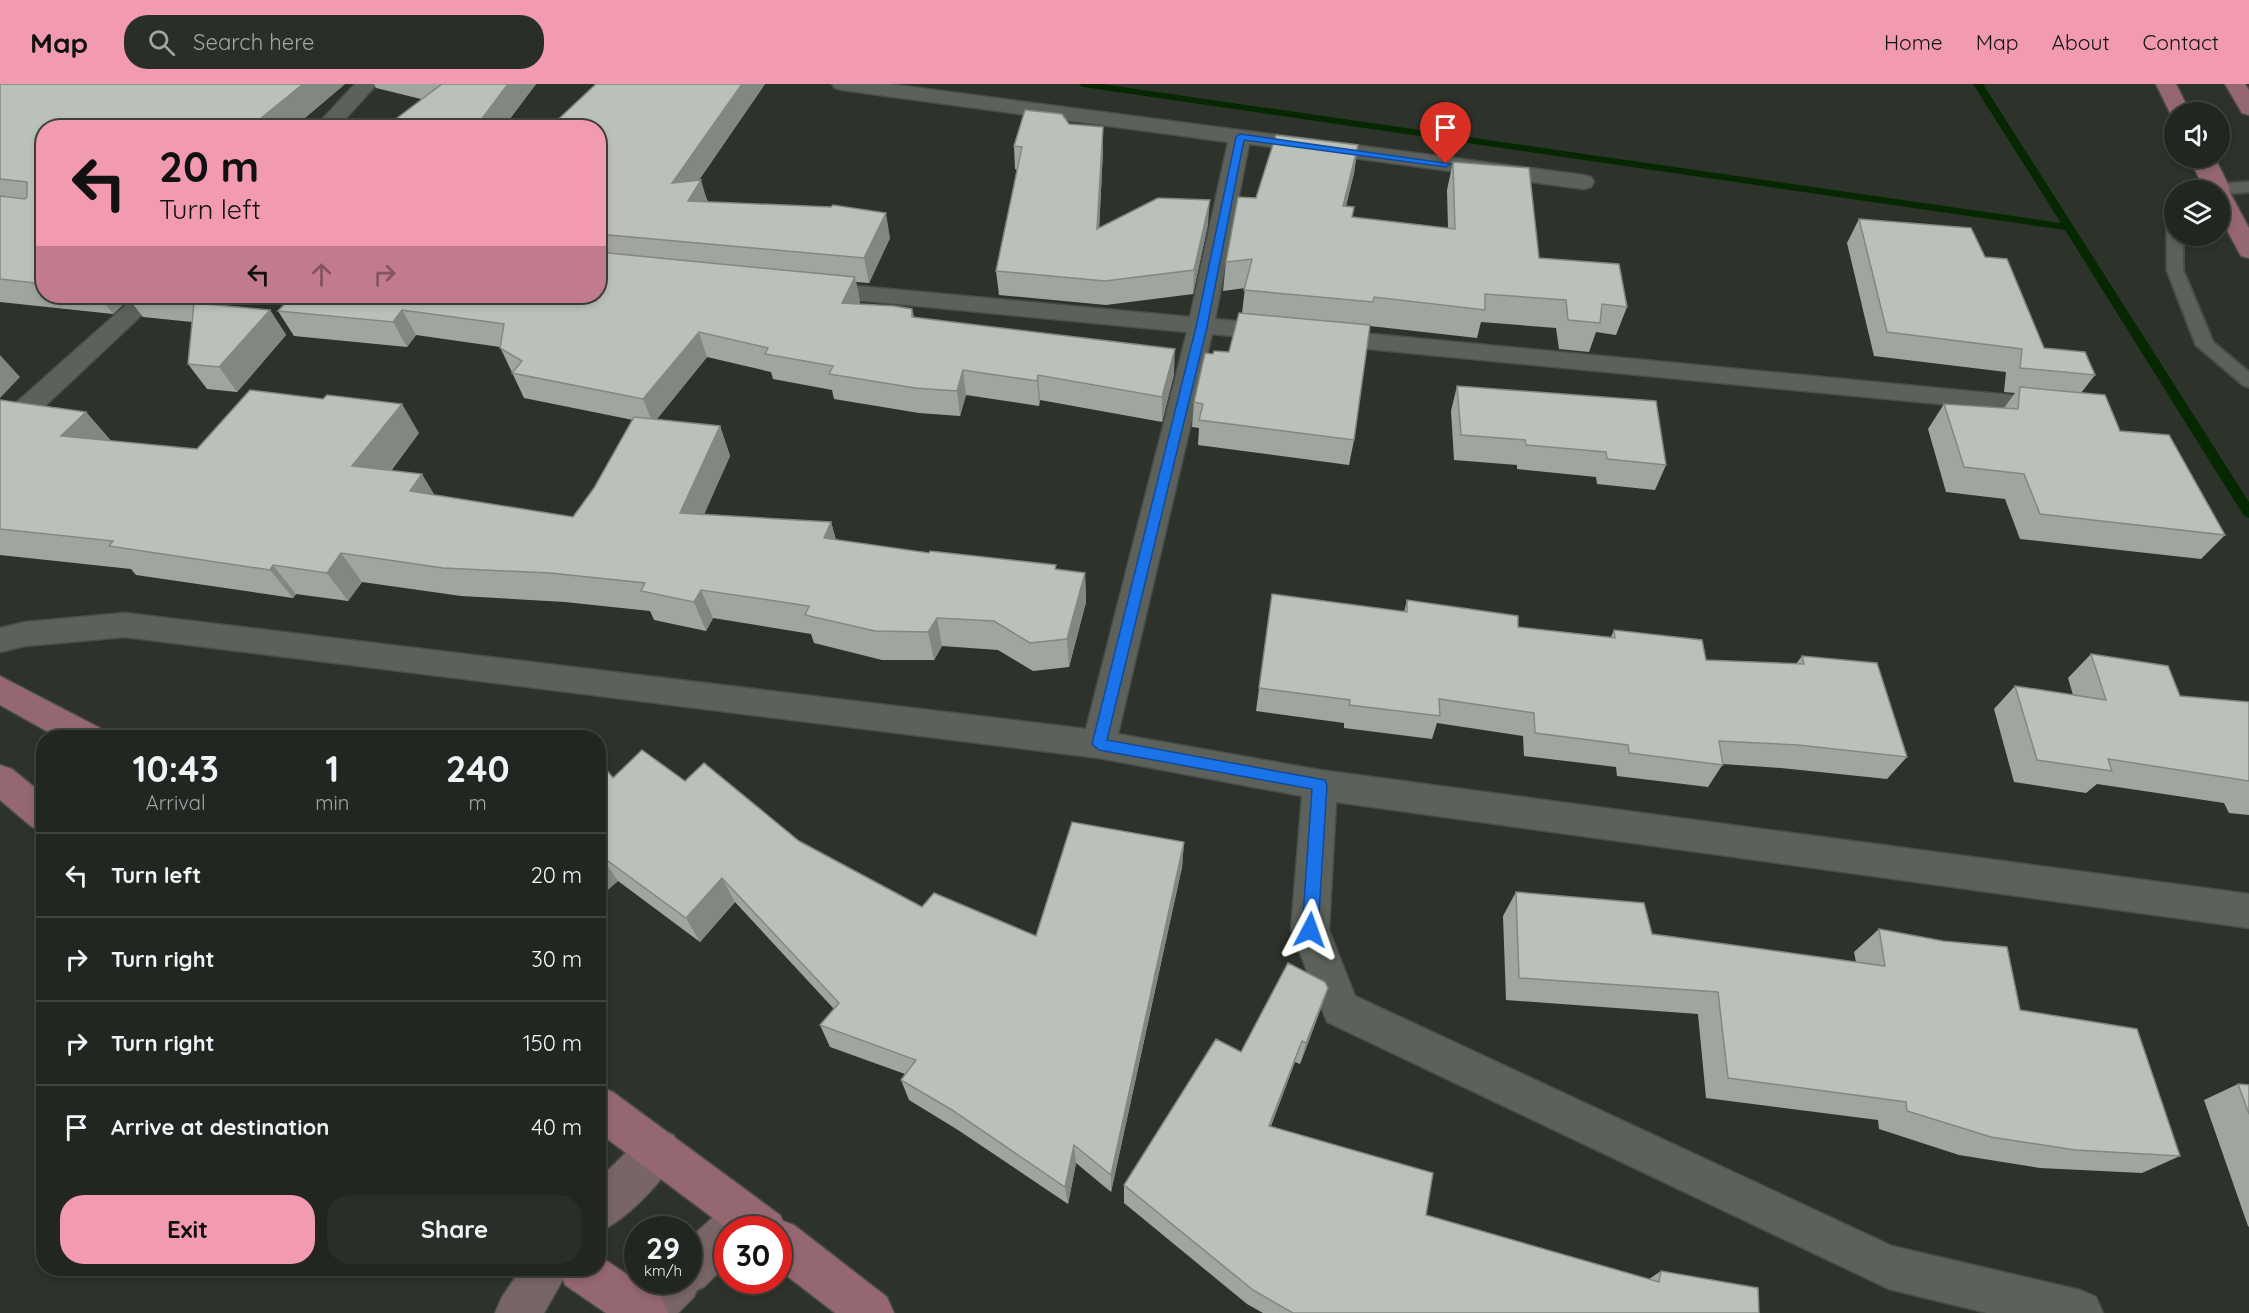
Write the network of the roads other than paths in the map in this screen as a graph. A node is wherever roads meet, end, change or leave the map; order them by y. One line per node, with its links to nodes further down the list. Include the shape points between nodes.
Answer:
1 (367, 84): 7 (street)
2 (842, 84): 8 (street)
3 (2166, 84): 5 (main road)
4 (2235, 84): 6 (main road)
5 (2175, 102)
6 (2249, 109)
7 (332, 120)
8 (1240, 137): 9 (street); 17 (street)
9 (1583, 182)
10 (2249, 187): 11 (lane)
11 (2230, 188)
12 (2230, 214): 14 (main road)
13 (2175, 246): 18 (lane, via 2175,270 2205,345)
14 (2249, 251)
15 (788, 286): 17 (street)
16 (142, 303): 20 (street)
17 (1202, 327): 19 (street); 24 (street)
18 (2249, 381)
19 (2077, 408)
20 (0, 432)
21 (0, 640): 24 (street, via 25,634 125,626)
22 (0, 689): 23 (main road)
23 (74, 730)
24 (1099, 744): 26 (street)
25 (0, 779): 27 (main road)
26 (1320, 785): 28 (street); 42 (street, via 1310,930 1341,1009 1889,1267)
27 (36, 809)
28 (2249, 911)
29 (606, 1112): 30 (main road)
30 (659, 1150): 31 (street); 32 (main road)
31 (606, 1203)
32 (731, 1216)
33 (714, 1249): 35 (street)
34 (792, 1251): 41 (main road)
35 (702, 1259)
36 (542, 1276): 39 (street)
37 (591, 1276): 40 (main road)
38 (665, 1294): 40 (street)
39 (518, 1313)
40 (646, 1313)
41 (871, 1313)
42 (2080, 1313)

